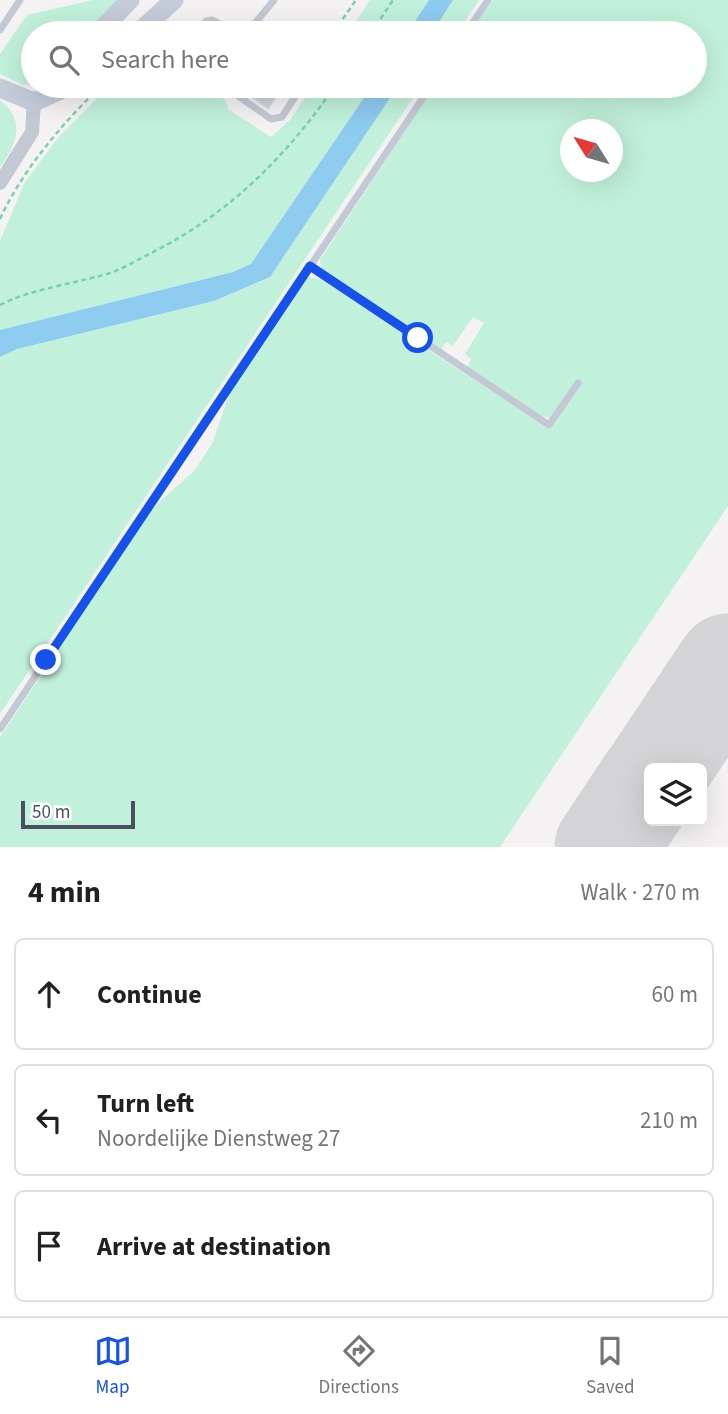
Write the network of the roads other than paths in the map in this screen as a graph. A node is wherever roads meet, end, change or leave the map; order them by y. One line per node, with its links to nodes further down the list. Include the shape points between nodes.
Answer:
1 (20, 0): 10 (lane)
2 (130, 0): 6 (street)
3 (174, 0): 7 (street)
4 (274, 0): 8 (lane)
5 (488, 0): 9 (lane)
6 (110, 21)
7 (151, 21)
8 (257, 21)
9 (474, 21)
10 (0, 30)
11 (0, 88): 12 (street)
12 (21, 97)
13 (24, 98): 18 (street)
14 (43, 98): 18 (street)
15 (241, 98): 16 (lane, via 271,119 282,117)
16 (295, 98)
17 (423, 98): 20 (lane)
18 (34, 102): 19 (street, via 32,132)
19 (0, 183)
20 (310, 266): 21 (lane, via 549,425); 22 (lane)
21 (578, 383)
22 (0, 729)

